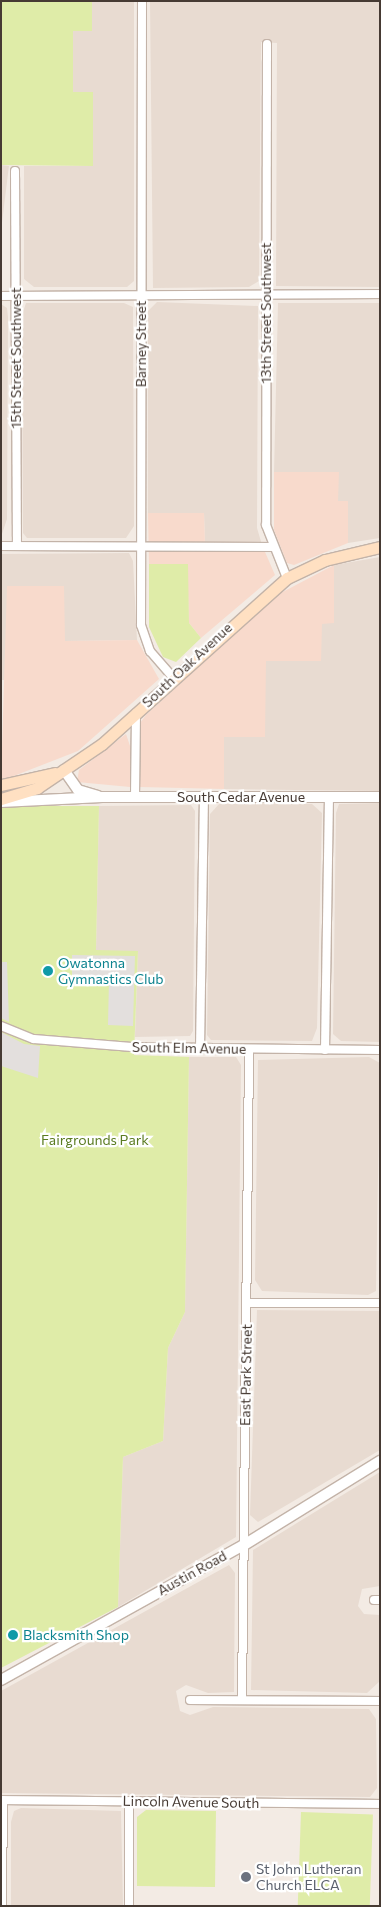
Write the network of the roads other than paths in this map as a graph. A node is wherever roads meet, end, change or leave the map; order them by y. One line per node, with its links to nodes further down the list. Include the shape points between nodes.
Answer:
1 (142, 1): 5 (street, Barney Street)
2 (267, 44): 6 (street, 13th Street Southwest)
3 (15, 171): 8 (street, 15th Street Southwest)
4 (380, 294): 6 (street)
5 (141, 295): 6 (street); 8 (street); 11 (street, Barney Street)
6 (266, 295): 12 (street, 13th Street Southwest, via 266,525)
7 (1, 296): 8 (street)
8 (16, 296): 10 (street, 15th Street Southwest)
9 (1, 546): 10 (street)
10 (17, 546): 11 (street)
11 (141, 546): 12 (street); 15 (street, Barney Street, via 145,642)
12 (272, 547): 14 (street, 13th Street Southwest)
13 (380, 547): 14 (main road, South Oak Avenue, via 325,560)
14 (287, 578): 15 (main road, South Oak Avenue)
15 (172, 676): 16 (main road, South Oak Avenue)
16 (136, 713): 17 (main road, South Oak Avenue); 19 (street)
17 (64, 770): 18 (main road); 20 (street, South Cedar Avenue, via 78,790); 24 (main road, South Oak Avenue, via 37,788)
18 (1, 785)
19 (135, 796): 20 (street, South Cedar Avenue); 21 (street, South Cedar Avenue)
20 (102, 797): 24 (street, South Cedar Avenue)
21 (204, 797): 22 (street, South Cedar Avenue); 26 (street)
22 (329, 797): 23 (street, South Cedar Avenue); 28 (street)
23 (380, 797)
24 (1, 801)
25 (1, 1026): 26 (street, South Elm Avenue, via 46,1041)
26 (200, 1049): 27 (street, South Elm Avenue)
27 (249, 1049): 28 (street, South Elm Avenue); 30 (street, East Park Street)
28 (325, 1050): 29 (street, South Elm Avenue)
29 (380, 1050)
30 (246, 1303): 31 (street); 33 (street, East Park Street)
31 (380, 1303)
32 (380, 1461): 33 (street, Austin Road)
33 (244, 1544): 34 (street, Austin Road); 36 (street, East Park Street)
34 (1, 1680)
35 (190, 1700): 36 (street)
36 (242, 1700): 37 (street)
37 (380, 1702)
38 (2, 1800): 39 (street, Lincoln Avenue South); 41 (street)
39 (129, 1801): 40 (street, Lincoln Avenue South); 42 (street)
40 (380, 1804)
41 (2, 1906)
42 (128, 1906)

